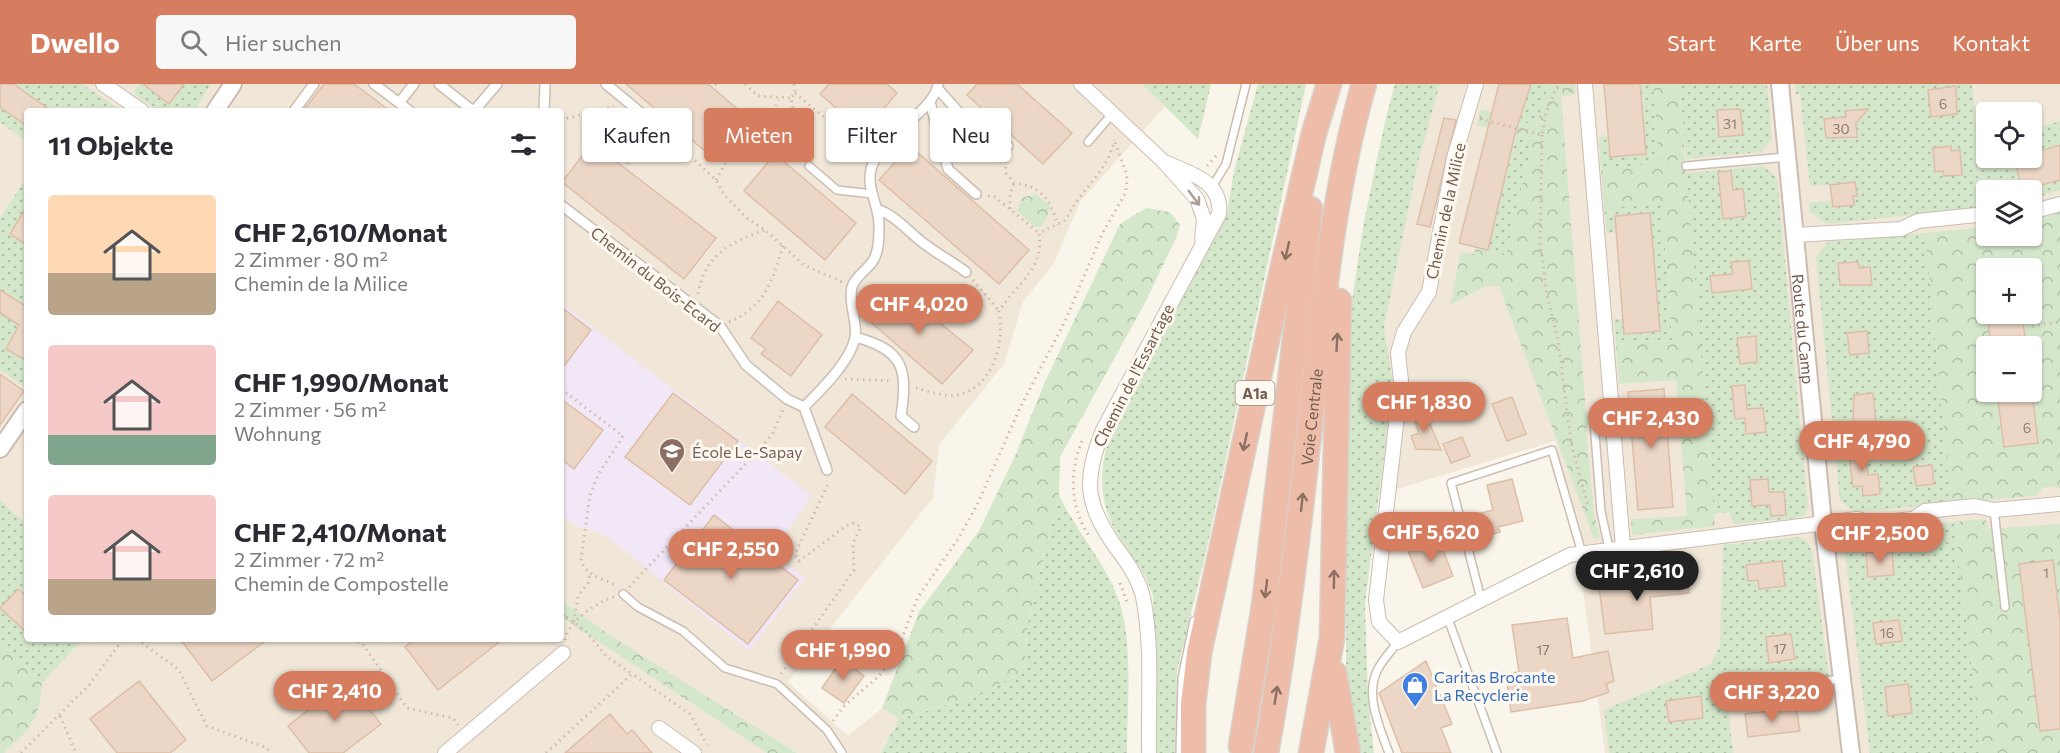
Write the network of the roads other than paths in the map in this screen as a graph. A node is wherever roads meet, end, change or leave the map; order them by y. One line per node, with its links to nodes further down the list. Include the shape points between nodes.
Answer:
1 (103, 84): 21 (street)
2 (233, 84): 22 (street)
3 (314, 84): 23 (street)
4 (374, 84): 20 (street)
5 (414, 84): 20 (street)
6 (439, 84): 25 (street)
7 (496, 84): 26 (street)
8 (545, 84): 27 (street)
9 (606, 84): 28 (street)
10 (1081, 84): 30 (street, Chemin de l'Essartage)
11 (1246, 84): 36 (lane, via 1226,164)
12 (1329, 84): 57 (highway, A1a, one-way to 57, via 1305,172)
13 (1339, 84): 72 (highway, Voie Centrale / A1a, one-way to 72, via 1309,219 1264,606)
14 (1366, 84): 66 (highway, one-way to 14, via 1336,354 1350,196); 79 (highway, Voie Centrale, one-way to 14, via 1291,594 1335,222 1348,148)
15 (1476, 84): 67 (street, Chemin de la Milice, via 1454,158 1429,292 1404,332 1398,354 1401,381 1376,600 1379,622)
16 (1585, 84): 58 (street)
17 (1780, 84): 32 (street, Route du Camp)
18 (938, 87): 19 (street); 29 (street)
19 (930, 102): 37 (street, via 876,157 870,177); 38 (street, via 948,169)
20 (399, 103): 24 (street)
21 (138, 108)
22 (221, 108)
23 (296, 108)
24 (406, 108)
25 (469, 108)
26 (476, 108)
27 (544, 108)
28 (634, 108)
29 (956, 108)
30 (1116, 118): 31 (lane); 33 (street, Chemin de l'Essartage)
31 (1088, 142)
32 (1787, 157): 35 (lane); 44 (street, Route du Camp)
33 (1164, 162): 36 (street, Chemin de l'Essartage); 45 (street, Chemin de l'Essartage, one-way to 45, via 1202,208)
34 (809, 166): 37 (lane, via 837,190)
35 (1686, 166)
36 (1212, 187): 45 (street, Chemin de l'Essartage, via 1218,196 1218,214)
37 (873, 194): 41 (street)
38 (976, 194)
39 (2060, 204): 42 (street)
40 (564, 207): 48 (street, Chemin du Bois-Ecard, via 720,326 746,365 787,399)
41 (877, 209): 46 (street, via 890,213); 47 (street, via 874,259 852,285 850,303)
42 (2042, 209)
43 (1976, 215): 44 (street, via 1917,221 1901,229)
44 (1795, 235): 56 (street, Route du Camp)
45 (1202, 242): 76 (street, Chemin de l'Essartage, via 1103,430 1090,470 1089,490 1095,515 1130,567 1142,595 1147,634)
46 (966, 272)
47 (855, 337): 48 (street, via 829,381); 51 (street, via 893,353 905,384 901,416)
48 (804, 407): 53 (street)
49 (24, 414): 52 (street)
50 (1594, 421): 58 (lane, via 1601,512)
51 (914, 427)
52 (0, 449)
53 (827, 470)
54 (2060, 504): 55 (street)
55 (1994, 510): 56 (street, via 1975,506 1925,511 1913,519); 63 (lane)
56 (1823, 523): 58 (street); 69 (street, Route du Camp)
57 (1226, 528): 60 (lane); 78 (highway, A1a, via 1199,653)
58 (1616, 548): 59 (street)
59 (1582, 553): 62 (street, via 1570,555); 62 (lane, via 1552,450 1451,483)
60 (1204, 586)
61 (623, 594): 75 (lane, via 638,607 683,631 725,668 777,684 827,730)
62 (1481, 599): 65 (street)
63 (2005, 607)
64 (1195, 615): 77 (lane, via 1182,678)
65 (1447, 616): 67 (street); 83 (lane)
66 (1332, 638): 80 (highway); 81 (highway, via 1338,706)
67 (1398, 642): 82 (lane, via 1377,670 1372,693)
68 (562, 653): 73 (street)
69 (1842, 679): 70 (lane); 84 (street, Route du Camp)
70 (1729, 693)
71 (659, 728): 74 (street)
72 (1241, 746)
73 (445, 753)
74 (694, 753)
75 (842, 753)
76 (1149, 753)
77 (1180, 753)
78 (1193, 753)
79 (1266, 753)
80 (1311, 753)
81 (1348, 753)
82 (1389, 753)
83 (1497, 753)
84 (1851, 753)

